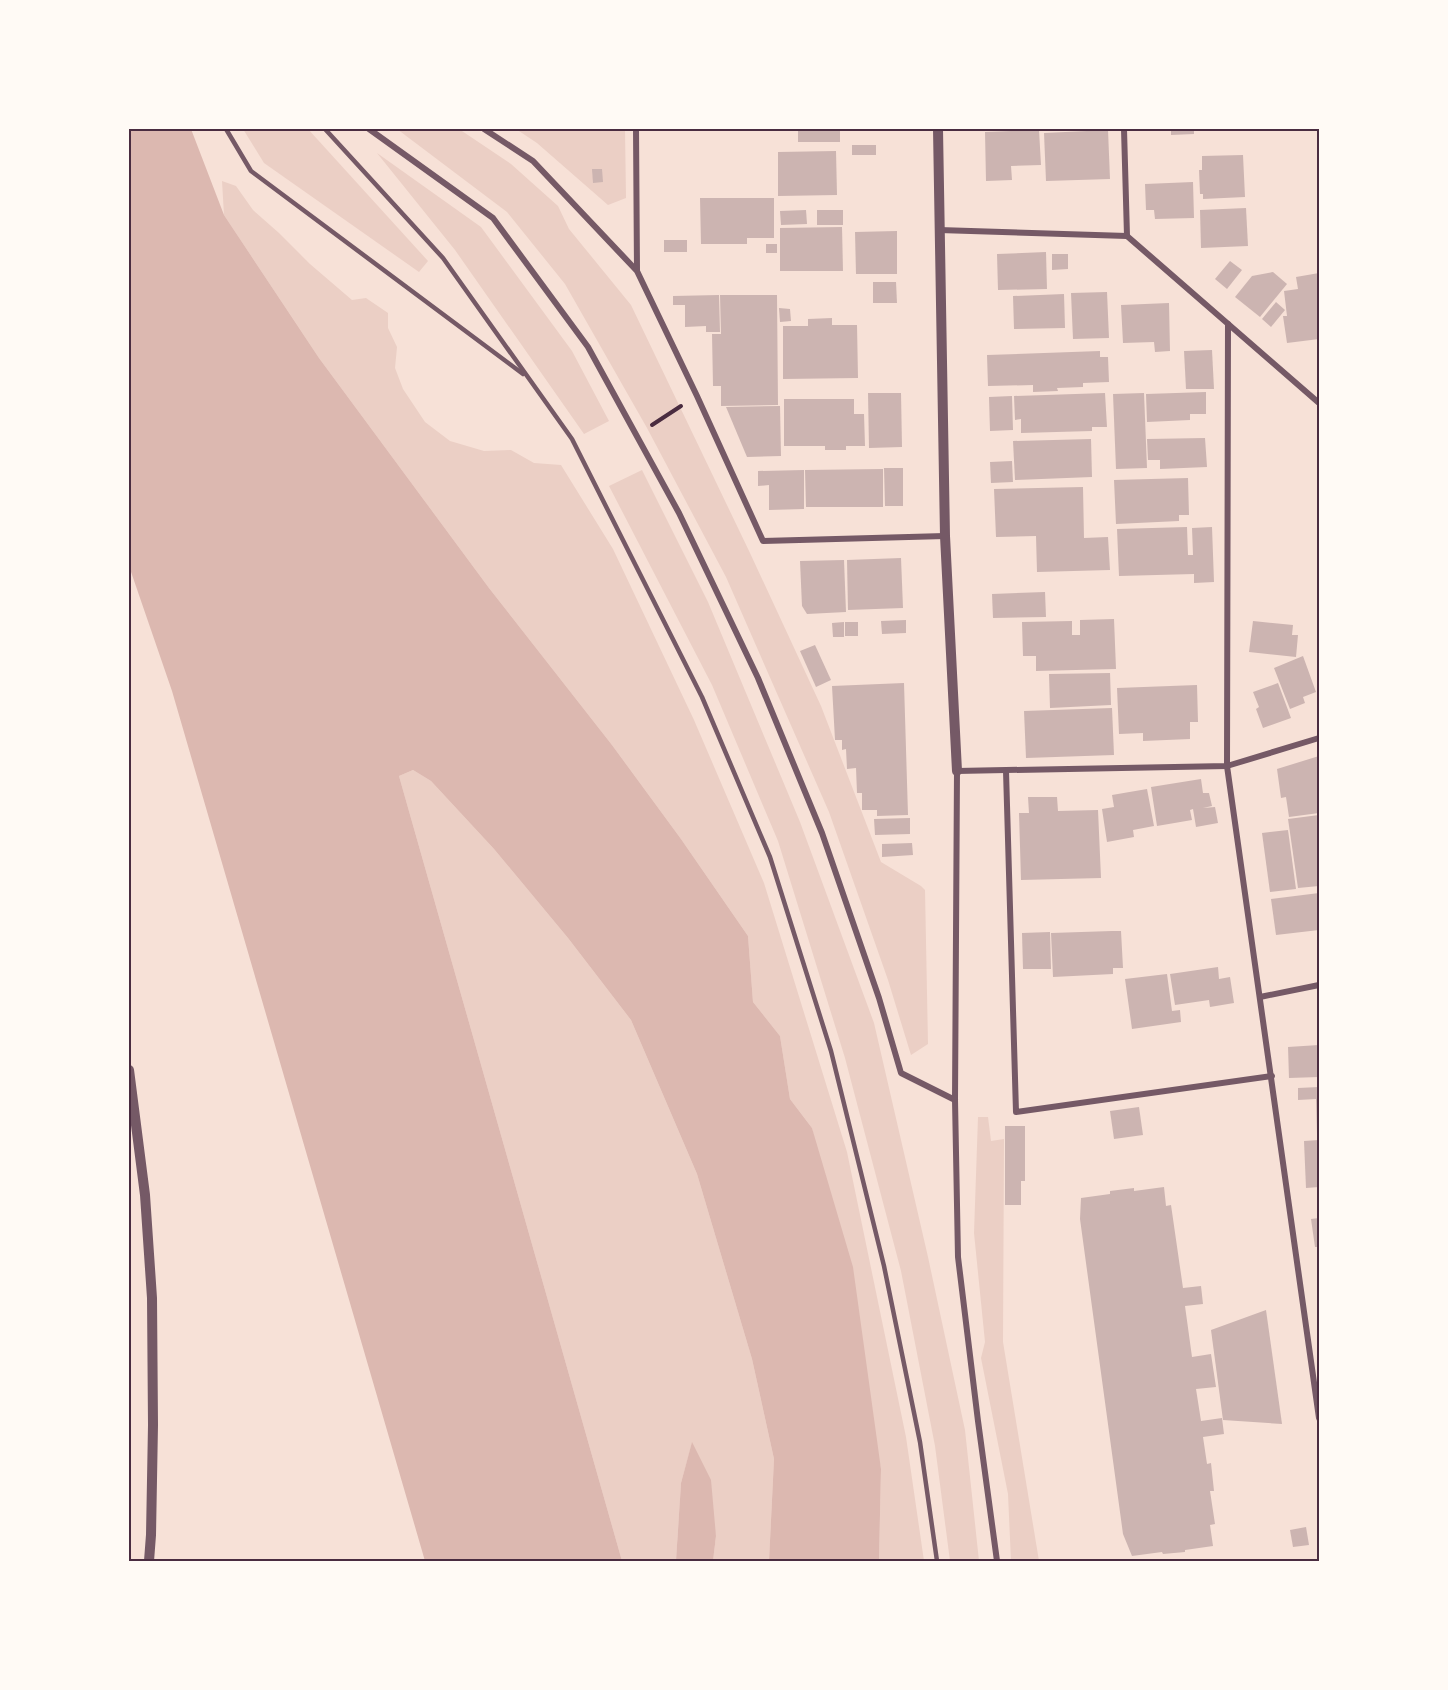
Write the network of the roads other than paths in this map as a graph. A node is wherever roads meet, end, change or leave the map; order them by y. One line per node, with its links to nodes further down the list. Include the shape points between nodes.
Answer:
1 (226, 129): 12 (lane, via 250,171)
2 (325, 129): 12 (lane, via 443,258)
3 (369, 129): 23 (street, via 493,218 588,347 679,513 753,668 822,833 901,1072)
4 (484, 129): 10 (street, via 533,161)
5 (636, 129): 10 (street)
6 (938, 129): 8 (street)
7 (1124, 129): 9 (street)
8 (939, 230): 9 (street); 14 (street)
9 (1127, 236): 11 (street)
10 (637, 271): 14 (street, via 764,541)
11 (1228, 324): 13 (street); 16 (street)
12 (528, 378): 26 (lane, via 572,440 702,697 770,857 831,1051 884,1266 920,1442)
13 (1319, 404)
14 (945, 536): 17 (street)
15 (1319, 738): 16 (street)
16 (1227, 766): 18 (street); 20 (street)
17 (957, 771): 18 (street); 23 (street)
18 (1006, 771): 22 (street, via 1016,1112)
19 (1319, 986): 20 (street)
20 (1260, 998): 22 (street)
21 (129, 1070): 25 (street, via 145,1195 152,1298)
22 (1272, 1076): 24 (street)
23 (955, 1100): 27 (street, via 958,1257)
24 (1319, 1418)
25 (149, 1561)
26 (937, 1561)
27 (997, 1561)

